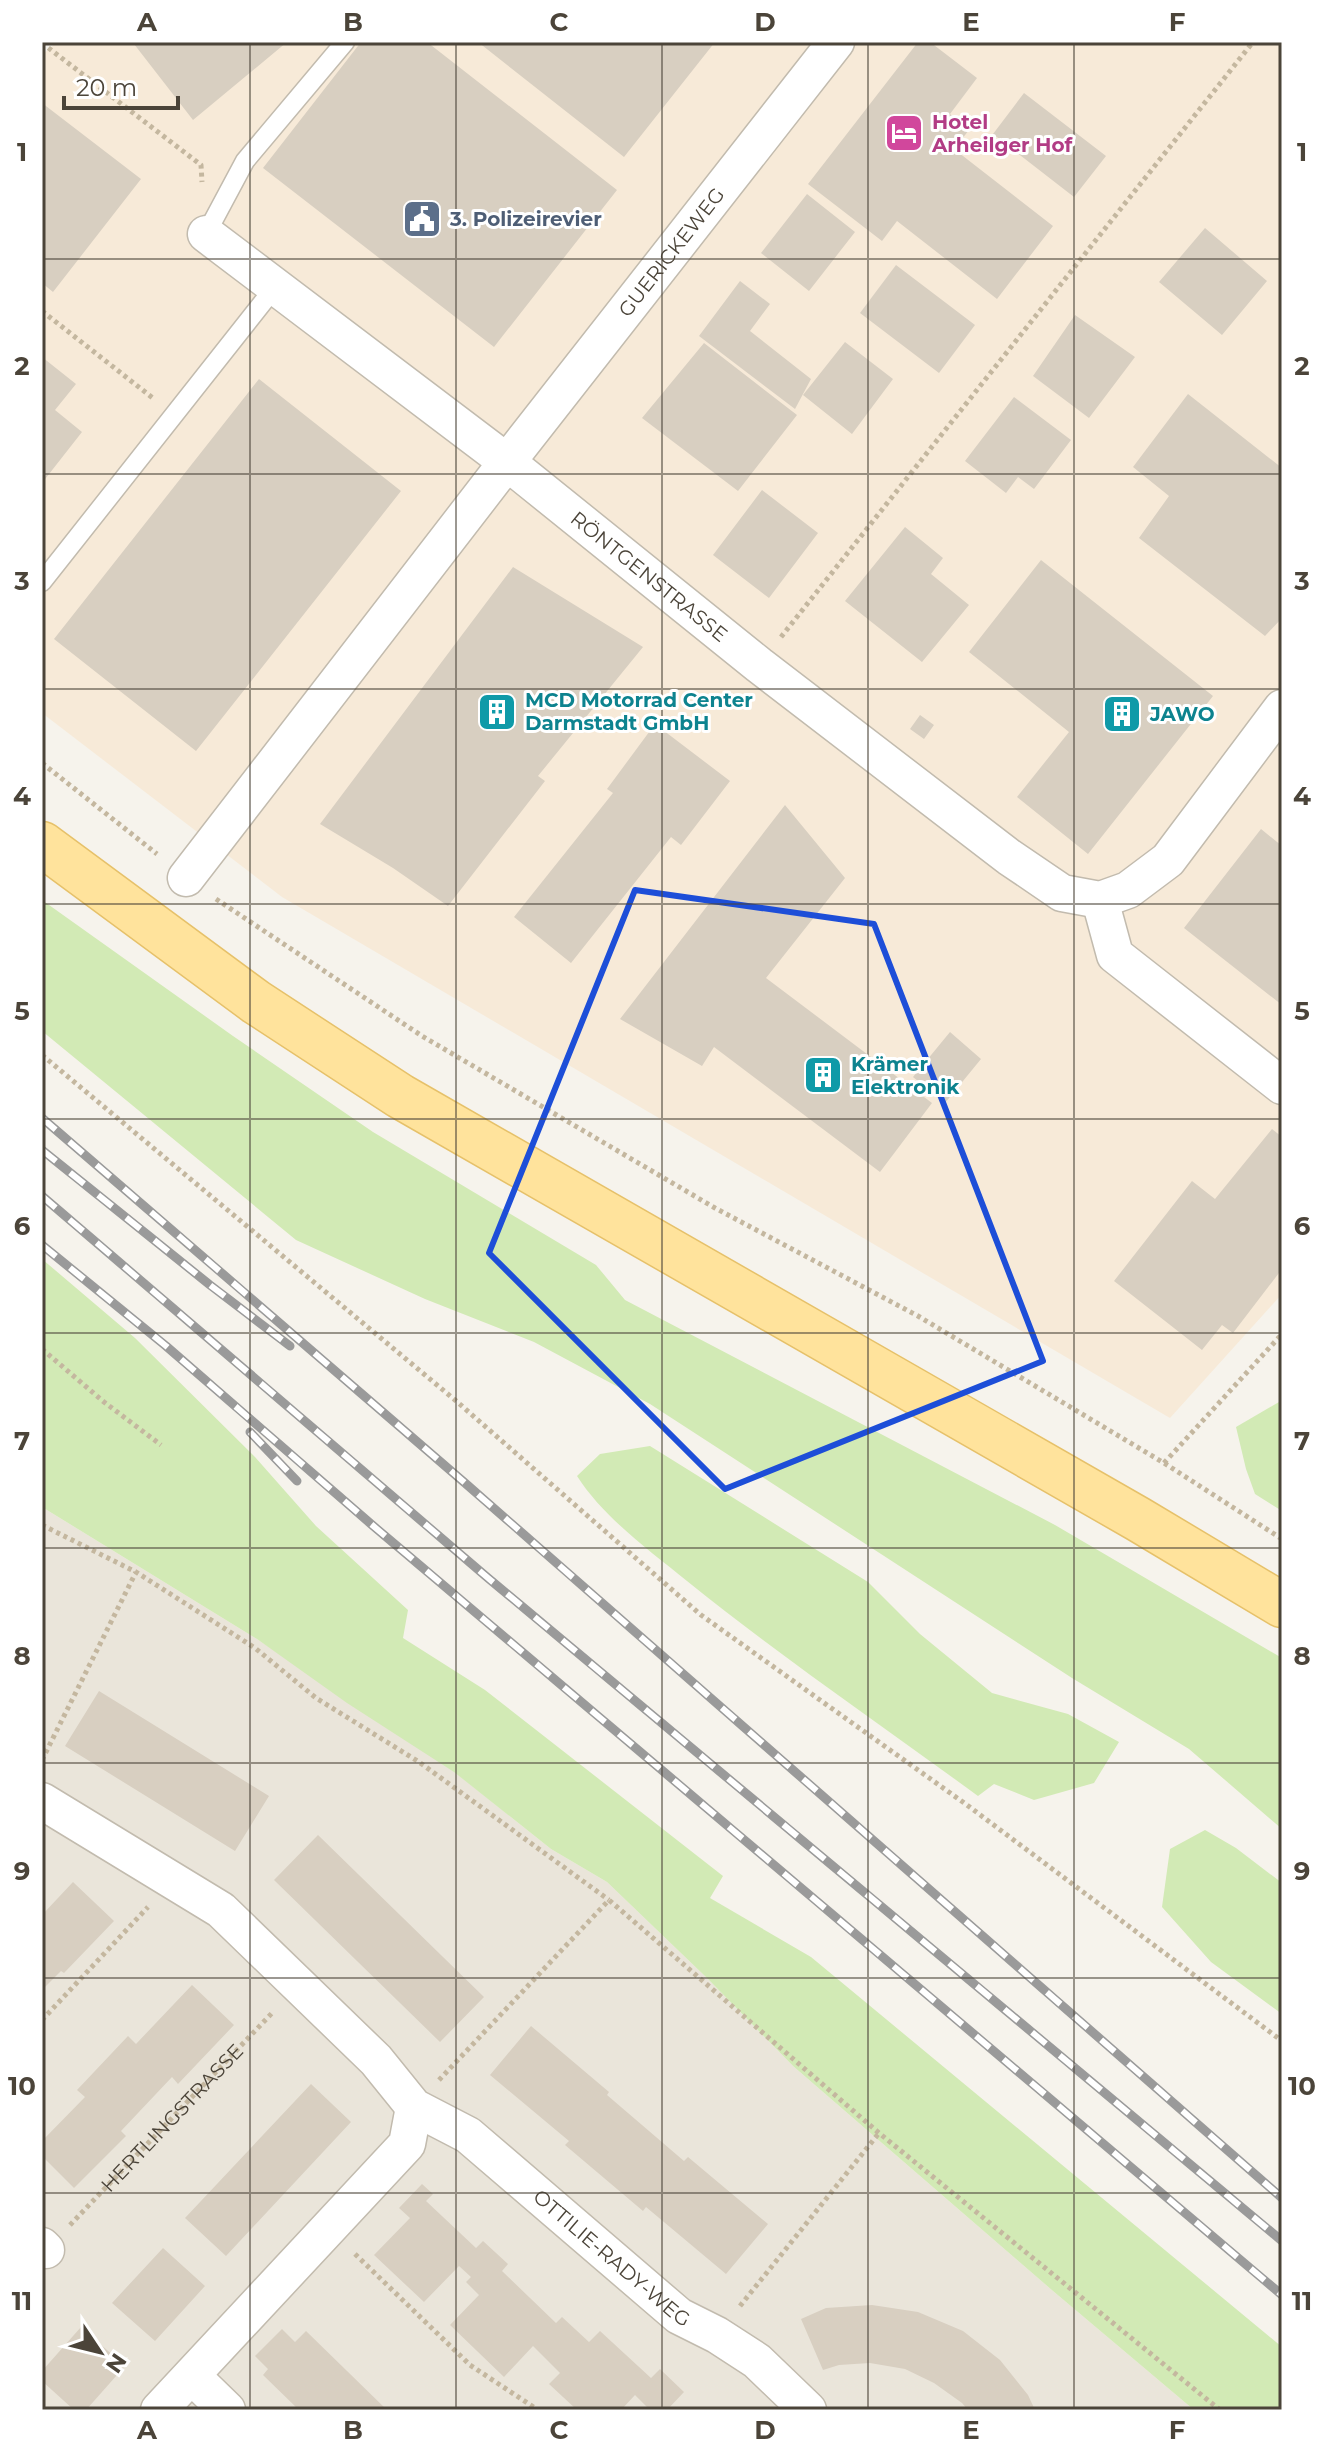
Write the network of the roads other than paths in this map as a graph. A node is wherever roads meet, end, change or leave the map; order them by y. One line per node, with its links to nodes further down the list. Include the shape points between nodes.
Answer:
1 (345, 42): 3 (lane, via 245,161)
2 (836, 42): 5 (street, GUERICKEWEG)
3 (206, 234): 4 (street, RÖNTGENSTRASSE)
4 (275, 287): 5 (street, RÖNTGENSTRASSE); 6 (lane)
5 (507, 462): 9 (street, GUERICKEWEG); 10 (street, RÖNTGENSTRASSE, via 1009,857 1062,893)
6 (42, 582)
7 (1282, 708): 10 (street, via 1168,860 1128,890)
8 (42, 844): 12 (main road, via 256,1002 400,1096)
9 (186, 878)
10 (1100, 900): 11 (street, via 1115,955)
11 (1282, 1086)
12 (1282, 1605)
13 (42, 1801): 14 (street, via 221,1910 376,2060)
14 (414, 2107): 15 (street, via 407,2144); 18 (street, OTTILIE-RADY-WEG, via 468,2135 679,2316 757,2361)
15 (192, 2376): 16 (street); 17 (street)
16 (159, 2410)
17 (227, 2410)
18 (808, 2410)

